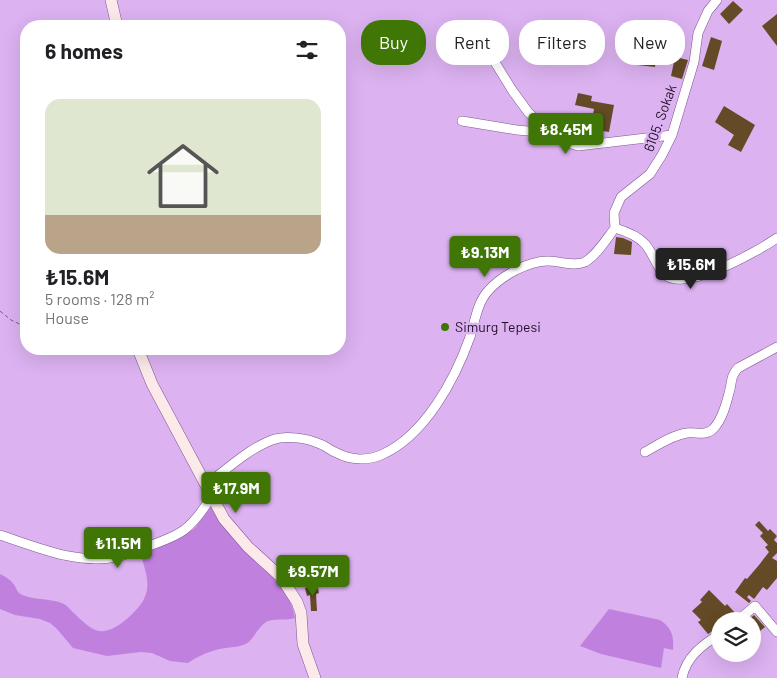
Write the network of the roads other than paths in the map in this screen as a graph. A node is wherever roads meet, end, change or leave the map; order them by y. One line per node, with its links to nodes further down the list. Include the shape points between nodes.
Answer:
1 (111, 0): 3 (street)
2 (717, 0): 7 (street, 6105. Sokak, via 698,33 694,62)
3 (116, 20)
4 (497, 65): 6 (street, via 528,112)
5 (462, 121): 6 (street)
6 (550, 133): 7 (street, via 578,146)
7 (672, 134): 8 (street, 6105. Sokak, via 653,169 621,197 614,212)
8 (615, 228): 9 (street, via 626,231 645,244 666,276 685,280 749,256); 13 (street, via 583,263 547,261 532,264 488,290 478,309 458,368 425,418 398,445 365,459 337,454 306,440 273,440 244,456)
9 (777, 238)
10 (777, 347): 12 (street, via 733,374 720,419 713,429 671,438)
11 (140, 355): 13 (street, via 152,384)
12 (645, 452)
13 (206, 485): 14 (street)
14 (211, 498): 15 (street, via 196,520 180,534 118,556 76,558); 21 (street, via 234,532 291,590 301,613 303,644)
15 (0, 535)
16 (747, 612): 18 (street, via 755,606)
17 (761, 612): 19 (street)
18 (761, 612)
19 (776, 627)
20 (711, 641): 22 (street, via 691,657)
21 (315, 678)
22 (682, 678)

